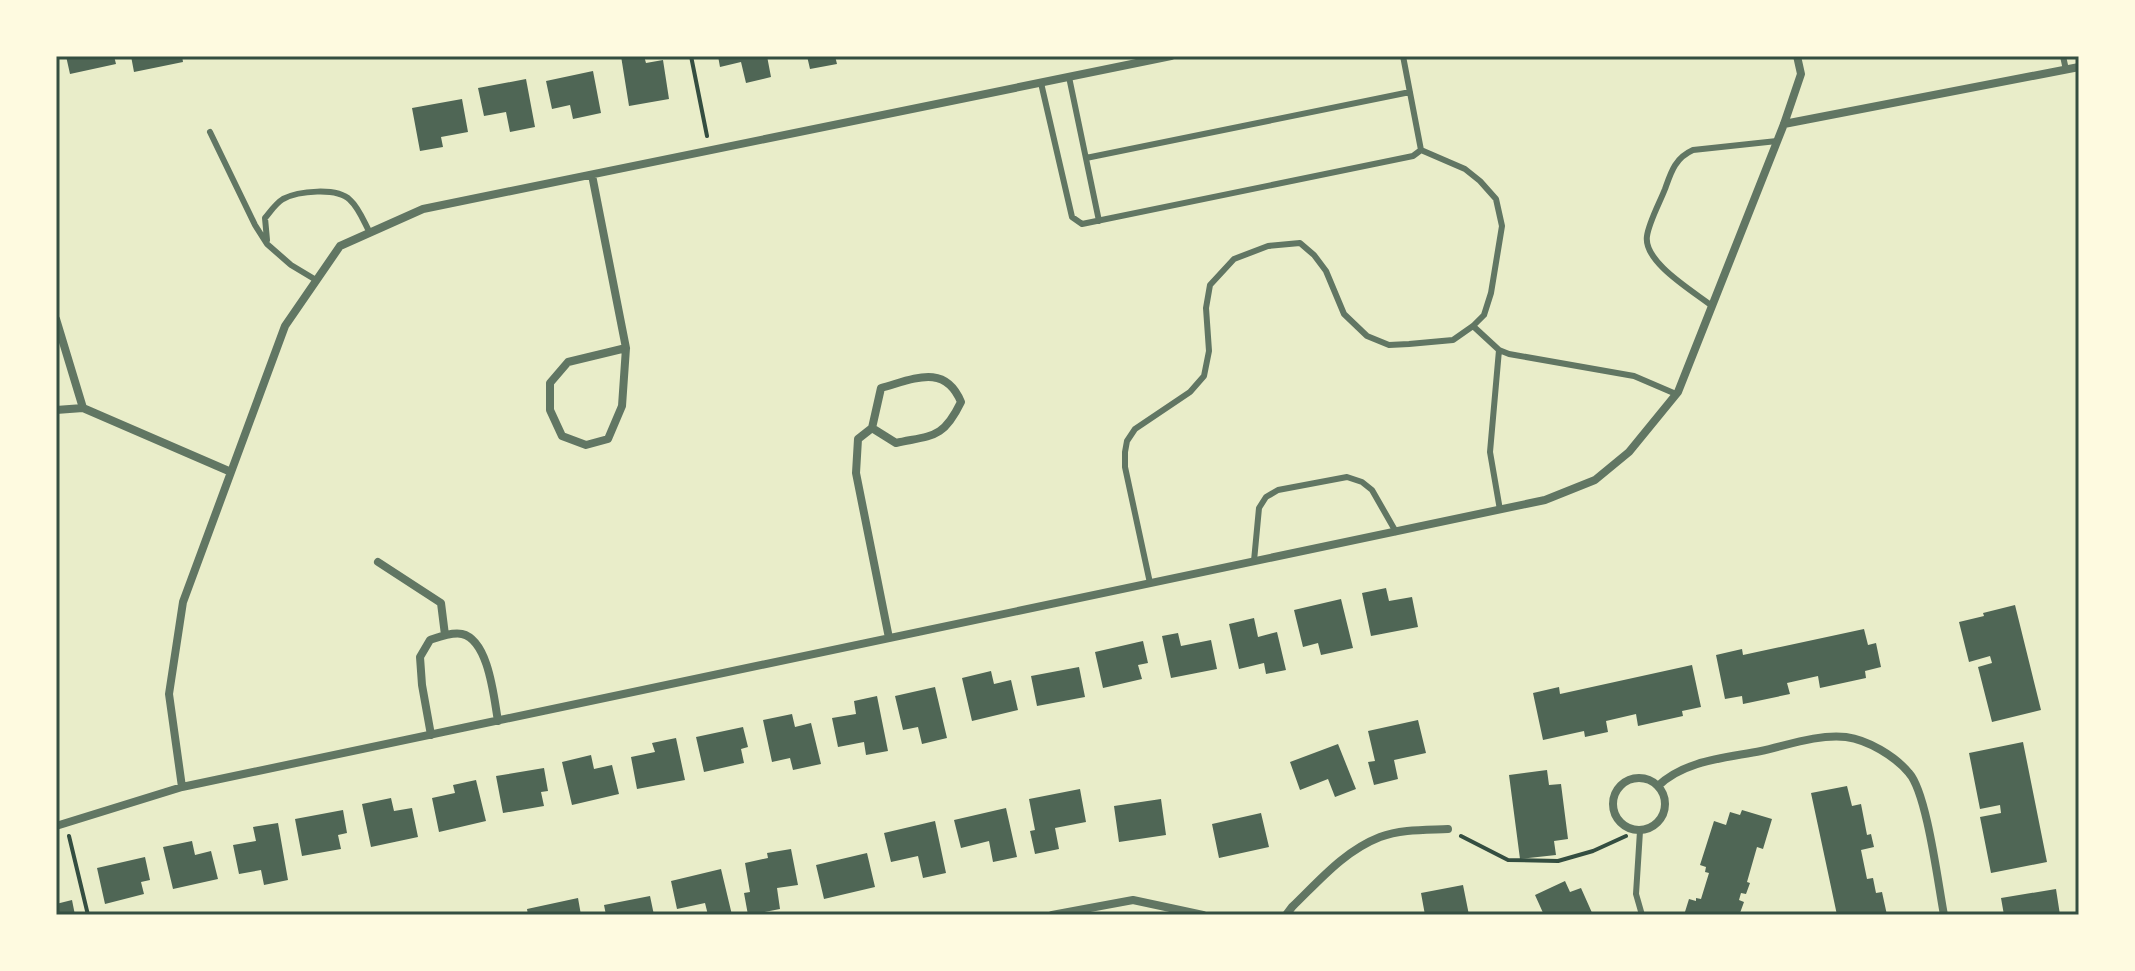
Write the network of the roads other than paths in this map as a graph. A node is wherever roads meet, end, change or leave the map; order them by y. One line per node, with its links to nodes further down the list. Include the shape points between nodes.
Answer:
1 (1171, 56): 7 (street)
2 (1403, 56): 9 (lane)
3 (1797, 56): 10 (street, via 1801,74)
4 (2063, 56): 6 (lane)
5 (2079, 67): 6 (street)
6 (2066, 70): 10 (street)
7 (1069, 77): 8 (street); 14 (lane)
8 (1041, 83): 15 (street); 16 (lane, via 1072,217 1082,224)
9 (1410, 92): 13 (lane); 14 (lane)
10 (1784, 124): 12 (street)
11 (210, 132): 18 (lane)
12 (1777, 141): 20 (street); 20 (lane, via 1693,150 1675,163 1647,236 1648,249 1656,262)
13 (1421, 150): 16 (lane, via 1413,156); 22 (lane, via 1465,169 1496,199 1502,226 1491,293 1484,315)
14 (1086, 158): 16 (lane)
15 (592, 175): 17 (street, via 423,209); 23 (street)
16 (1099, 221)
17 (370, 233): 18 (lane, via 343,194 309,193 280,200 265,218); 19 (street, via 340,246)
18 (267, 244): 19 (lane)
19 (316, 280): 29 (street, via 285,326)
20 (1712, 306): 25 (street)
21 (56, 319): 26 (street)
22 (1473, 326): 24 (lane); 34 (lane, via 1453,340 1389,345 1367,336 1344,314 1326,271 1300,243 1268,246 1234,259 1210,285 1204,376 1190,392 1135,429 1127,441 1125,467)
23 (626, 348): 23 (street, via 568,362 550,383 550,410 562,436 586,445 608,439 622,406)
24 (1499, 350): 25 (lane, via 1634,376); 30 (lane, via 1490,452)
25 (1676, 394): 30 (street, via 1629,452 1595,480 1545,500)
26 (83, 408): 27 (street); 29 (street)
27 (56, 410)
28 (872, 428): 28 (street, via 881,388 921,377 945,379 961,402 951,424 934,435 896,443); 36 (street, via 858,439 856,473)
29 (231, 472): 40 (street, via 183,602 169,694)
30 (1500, 510): 31 (street)
31 (1396, 532): 32 (street); 32 (lane, via 1362,482 1347,477 1278,490 1259,508)
32 (1254, 561): 34 (street)
33 (378, 562): 35 (street, via 441,603)
34 (1150, 583): 36 (street)
35 (445, 635): 37 (street, via 462,634 479,648); 38 (street, via 430,640 420,657)
36 (889, 638): 37 (street)
37 (498, 721): 38 (street)
38 (431, 735): 40 (street)
39 (1658, 786): 43 (street, via 1665,811 1649,829); 43 (street, via 1633,778 1615,792 1614,815 1623,826); 48 (street, via 1689,766 1819,738 1847,737 1870,745 1911,774 1922,800)
40 (182, 787): 41 (street)
41 (56, 826)
42 (1448, 829): 46 (street, via 1381,837 1344,857)
43 (1638, 831): 47 (lane, via 1636,894)
44 (1052, 915): 45 (street, via 1133,900)
45 (1203, 915)
46 (1286, 915)
47 (1642, 915)
48 (1944, 915)

